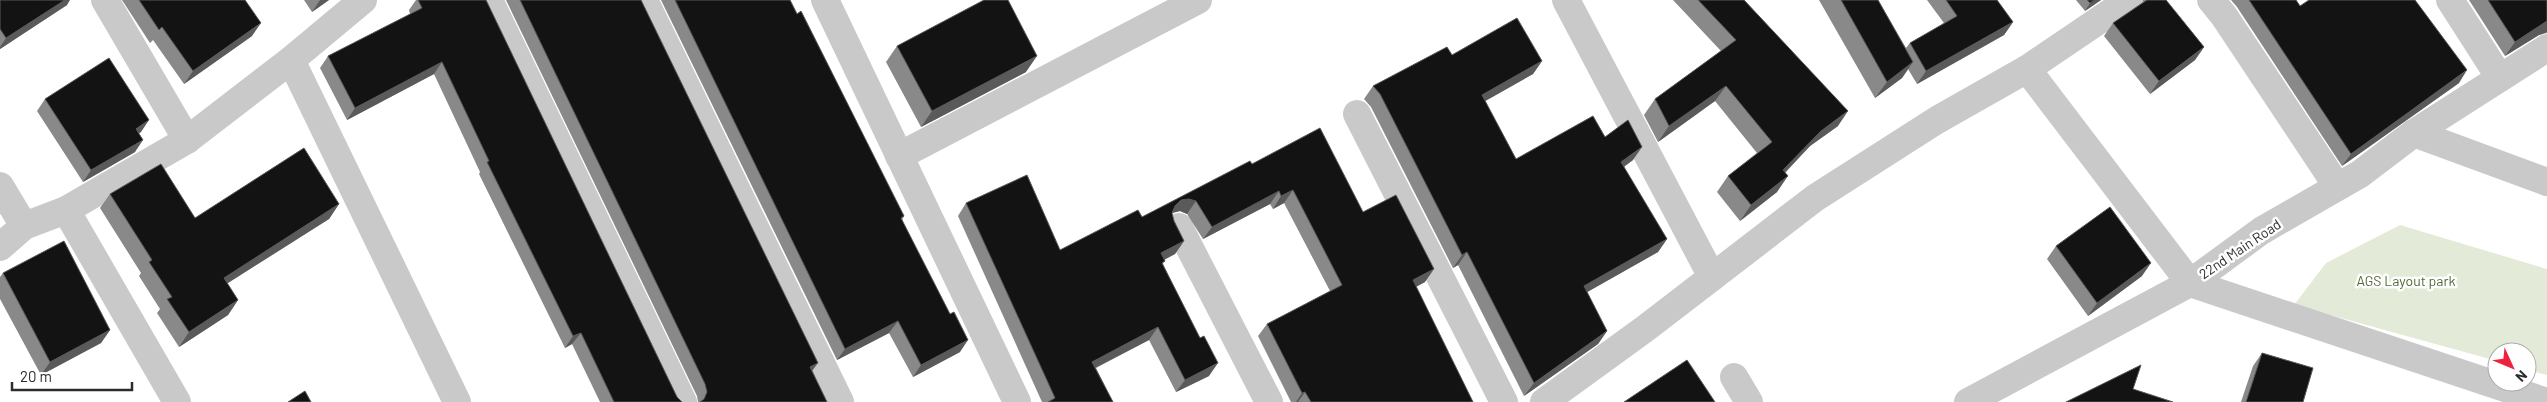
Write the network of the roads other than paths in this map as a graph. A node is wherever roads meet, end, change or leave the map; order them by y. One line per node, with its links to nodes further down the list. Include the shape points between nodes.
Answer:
1 (105, 0): 17 (street)
2 (363, 0): 12 (street)
3 (489, 0): 31 (street)
4 (644, 0): 32 (street)
5 (825, 0): 18 (street)
6 (1198, 0): 18 (street)
7 (1566, 0): 26 (street)
8 (2129, 0): 13 (street)
9 (2211, 0): 21 (street)
10 (2450, 0): 14 (street)
11 (2547, 48): 14 (street, 22nd Main Road)
12 (290, 60): 17 (street); 30 (street)
13 (2027, 69): 26 (street, via 1937,120 1815,198); 27 (street)
14 (2500, 78): 16 (street, 22nd Main Road)
15 (1357, 114): 35 (street)
16 (2414, 133): 19 (street); 21 (street, 22nd Main Road, via 2360,174)
17 (187, 140): 22 (street)
18 (899, 156): 33 (street)
19 (2547, 182)
20 (0, 186): 23 (street)
21 (2337, 186): 27 (street, 22nd Main Road, via 2262,232)
22 (66, 210): 23 (street); 29 (street)
23 (24, 226): 25 (street)
24 (1179, 227): 34 (street)
25 (0, 247)
26 (1712, 277): 36 (street)
27 (2190, 283): 38 (street, 22nd Main Road); 39 (street)
28 (1734, 377): 37 (street)
29 (177, 402)
30 (457, 402)
31 (683, 402)
32 (840, 402)
33 (1017, 402)
34 (1268, 402)
35 (1504, 402)
36 (1544, 402)
37 (1749, 402)
38 (1968, 402)
39 (2547, 402)

